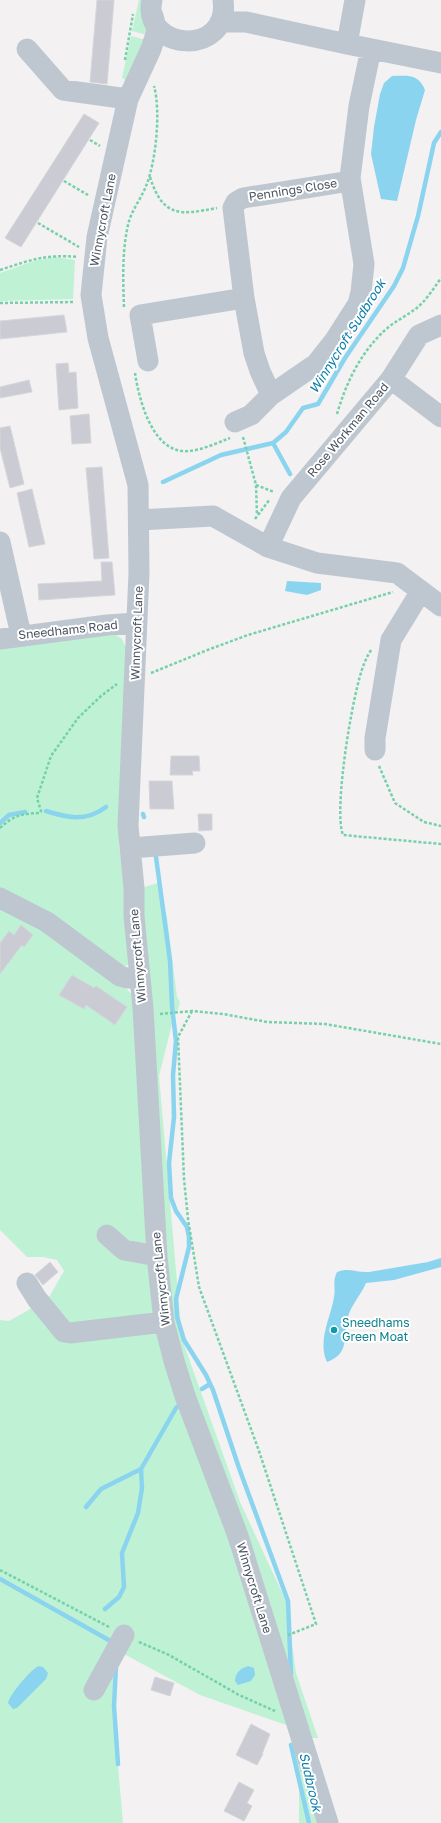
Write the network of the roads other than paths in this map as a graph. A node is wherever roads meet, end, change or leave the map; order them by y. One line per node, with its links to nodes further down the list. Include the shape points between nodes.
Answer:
1 (355, 0): 5 (street)
2 (146, 8): 4 (street, via 158,27 166,35); 9 (street, Winnycroft Lane, via 157,31 152,49)
3 (222, 9): 4 (street, via 211,33 189,42); 5 (street, via 246,22)
4 (177, 40): 9 (street, Winnycroft Lane)
5 (347, 44): 7 (street)
6 (27, 49): 10 (street, via 63,90)
7 (371, 49): 8 (street); 11 (street, Pennings Close, via 359,106)
8 (441, 63)
9 (131, 69): 10 (street, Winnycroft Lane)
10 (128, 98): 19 (street, Winnycroft Lane, via 97,237 89,254 92,305 98,338 138,485)
11 (350, 178): 12 (street, Pennings Close, via 344,182 242,198 236,202 233,208); 16 (street, Pennings Close, via 364,264 362,292 358,304 316,364)
12 (244, 298): 14 (street, via 140,315); 16 (street, Pennings Close, via 254,353)
13 (441, 325): 15 (street, Rose Workman Road, via 419,335)
14 (148, 361)
15 (391, 379): 17 (street); 21 (street, Rose Workman Road, via 291,498)
16 (271, 395): 18 (street, Pennings Close)
17 (441, 417)
18 (239, 429)
19 (138, 520): 21 (street, via 213,516); 24 (street, Winnycroft Lane, via 139,572)
20 (0, 542): 25 (street)
21 (268, 547): 22 (street, via 317,563 396,573)
22 (421, 591): 23 (street); 27 (street, via 391,640)
23 (441, 606)
24 (136, 623): 25 (street, Sneedhams Road); 29 (street, Winnycroft Lane, via 141,676 128,826)
25 (21, 635): 26 (street, Sneedhams Road)
26 (0, 638)
27 (375, 750)
28 (195, 843): 29 (street)
29 (130, 848): 31 (street, Winnycroft Lane)
30 (3, 904): 31 (street, via 47,922 120,976)
31 (140, 977): 33 (street, Winnycroft Lane)
32 (107, 1235): 33 (street, via 124,1250)
33 (157, 1256): 35 (street, Winnycroft Lane)
34 (27, 1283): 35 (street, via 64,1332)
35 (164, 1322): 38 (street, Winnycroft Lane, via 185,1396 238,1536)
36 (119, 1643): 37 (street)
37 (94, 1690)
38 (328, 1823)

